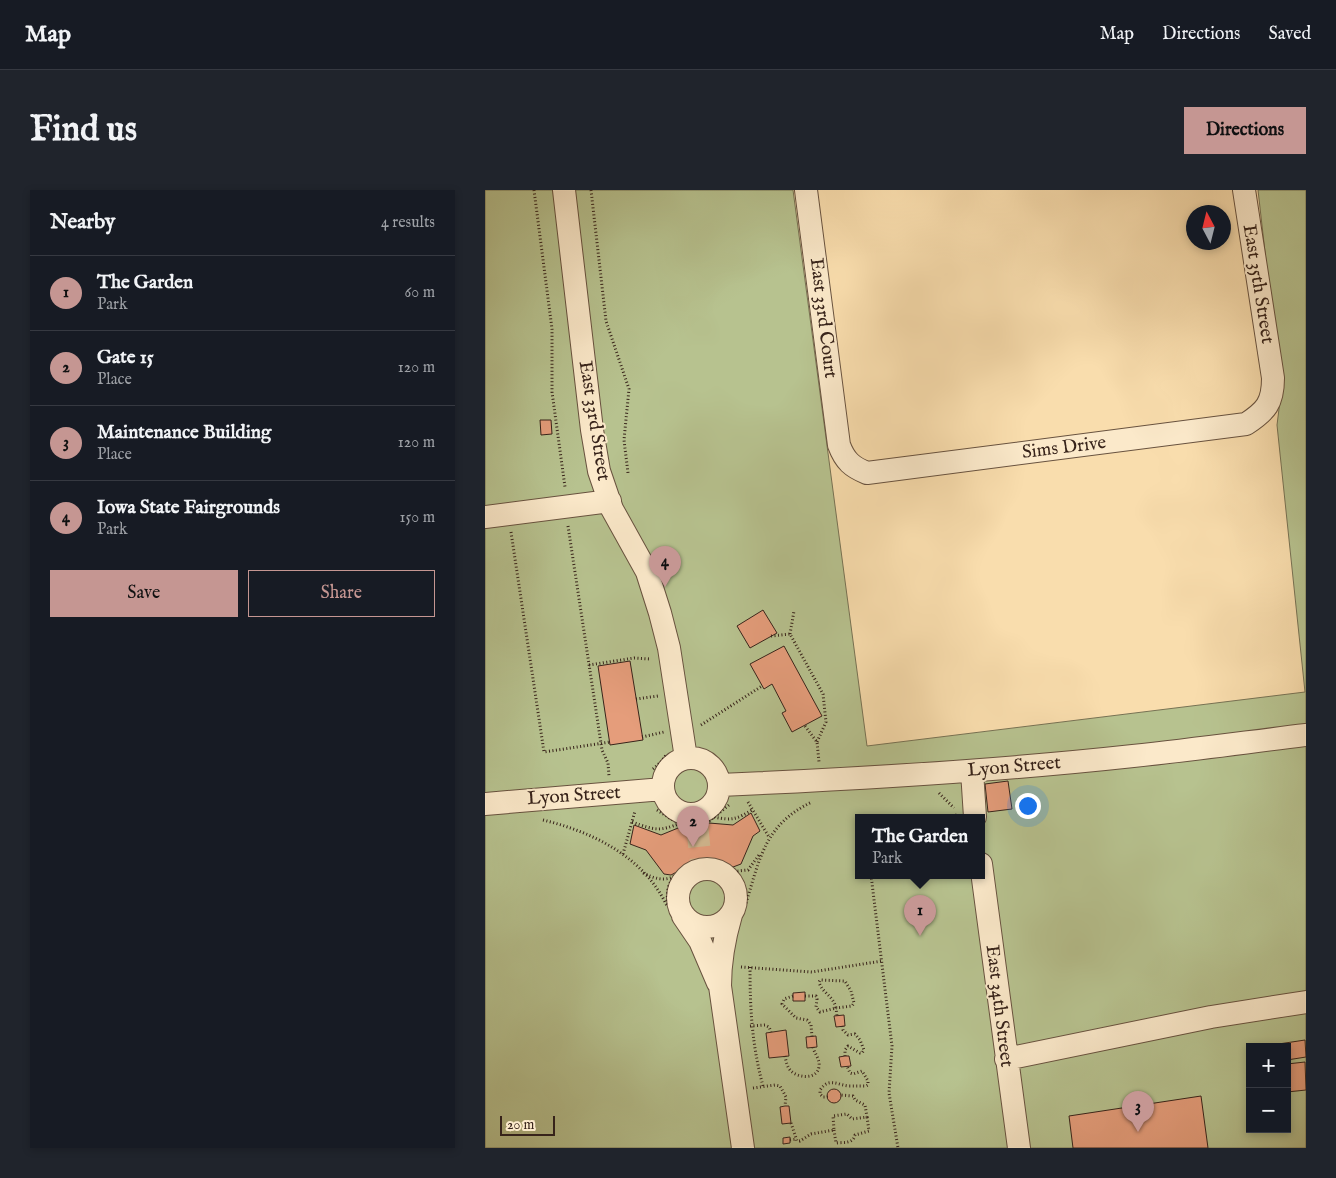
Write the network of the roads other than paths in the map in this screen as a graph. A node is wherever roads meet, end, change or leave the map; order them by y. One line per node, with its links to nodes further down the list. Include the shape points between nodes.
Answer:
1 (564, 190): 6 (street, East 33rd Street, via 592,430 599,471)
2 (806, 190): 5 (street, East 33rd Court)
3 (1244, 190): 4 (street, East 35th Street)
4 (1273, 378): 5 (street, Sims Drive, via 1269,404 1261,415 1246,424 867,473 854,468 844,458)
5 (839, 445)
6 (610, 501): 7 (street, via 568,515); 9 (street, East 33rd Street, via 647,572 660,613 669,648 670,732)
7 (485, 517)
8 (1306, 734): 10 (street, Lyon Street, via 1132,756)
9 (676, 754): 11 (street, via 705,761 718,775); 12 (street, via 679,760 666,772)
10 (971, 771): 11 (street, Lyon Street, via 819,790); 14 (street)
11 (720, 785): 12 (street, via 716,801 697,820 673,808)
12 (663, 789): 13 (street, Lyon Street)
13 (485, 804)
14 (975, 814)
15 (983, 879): 20 (street, East 34th Street)
16 (675, 912): 17 (street, via 706,928 725,922); 17 (street, via 680,886 685,878 702,866 719,872 732,883); 18 (street, via 700,941)
17 (738, 912): 18 (street, via 723,948)
18 (720, 986): 21 (street)
19 (1306, 1002): 20 (street)
20 (1006, 1059): 22 (street, East 34th Street)
21 (743, 1148)
22 (1019, 1148)

